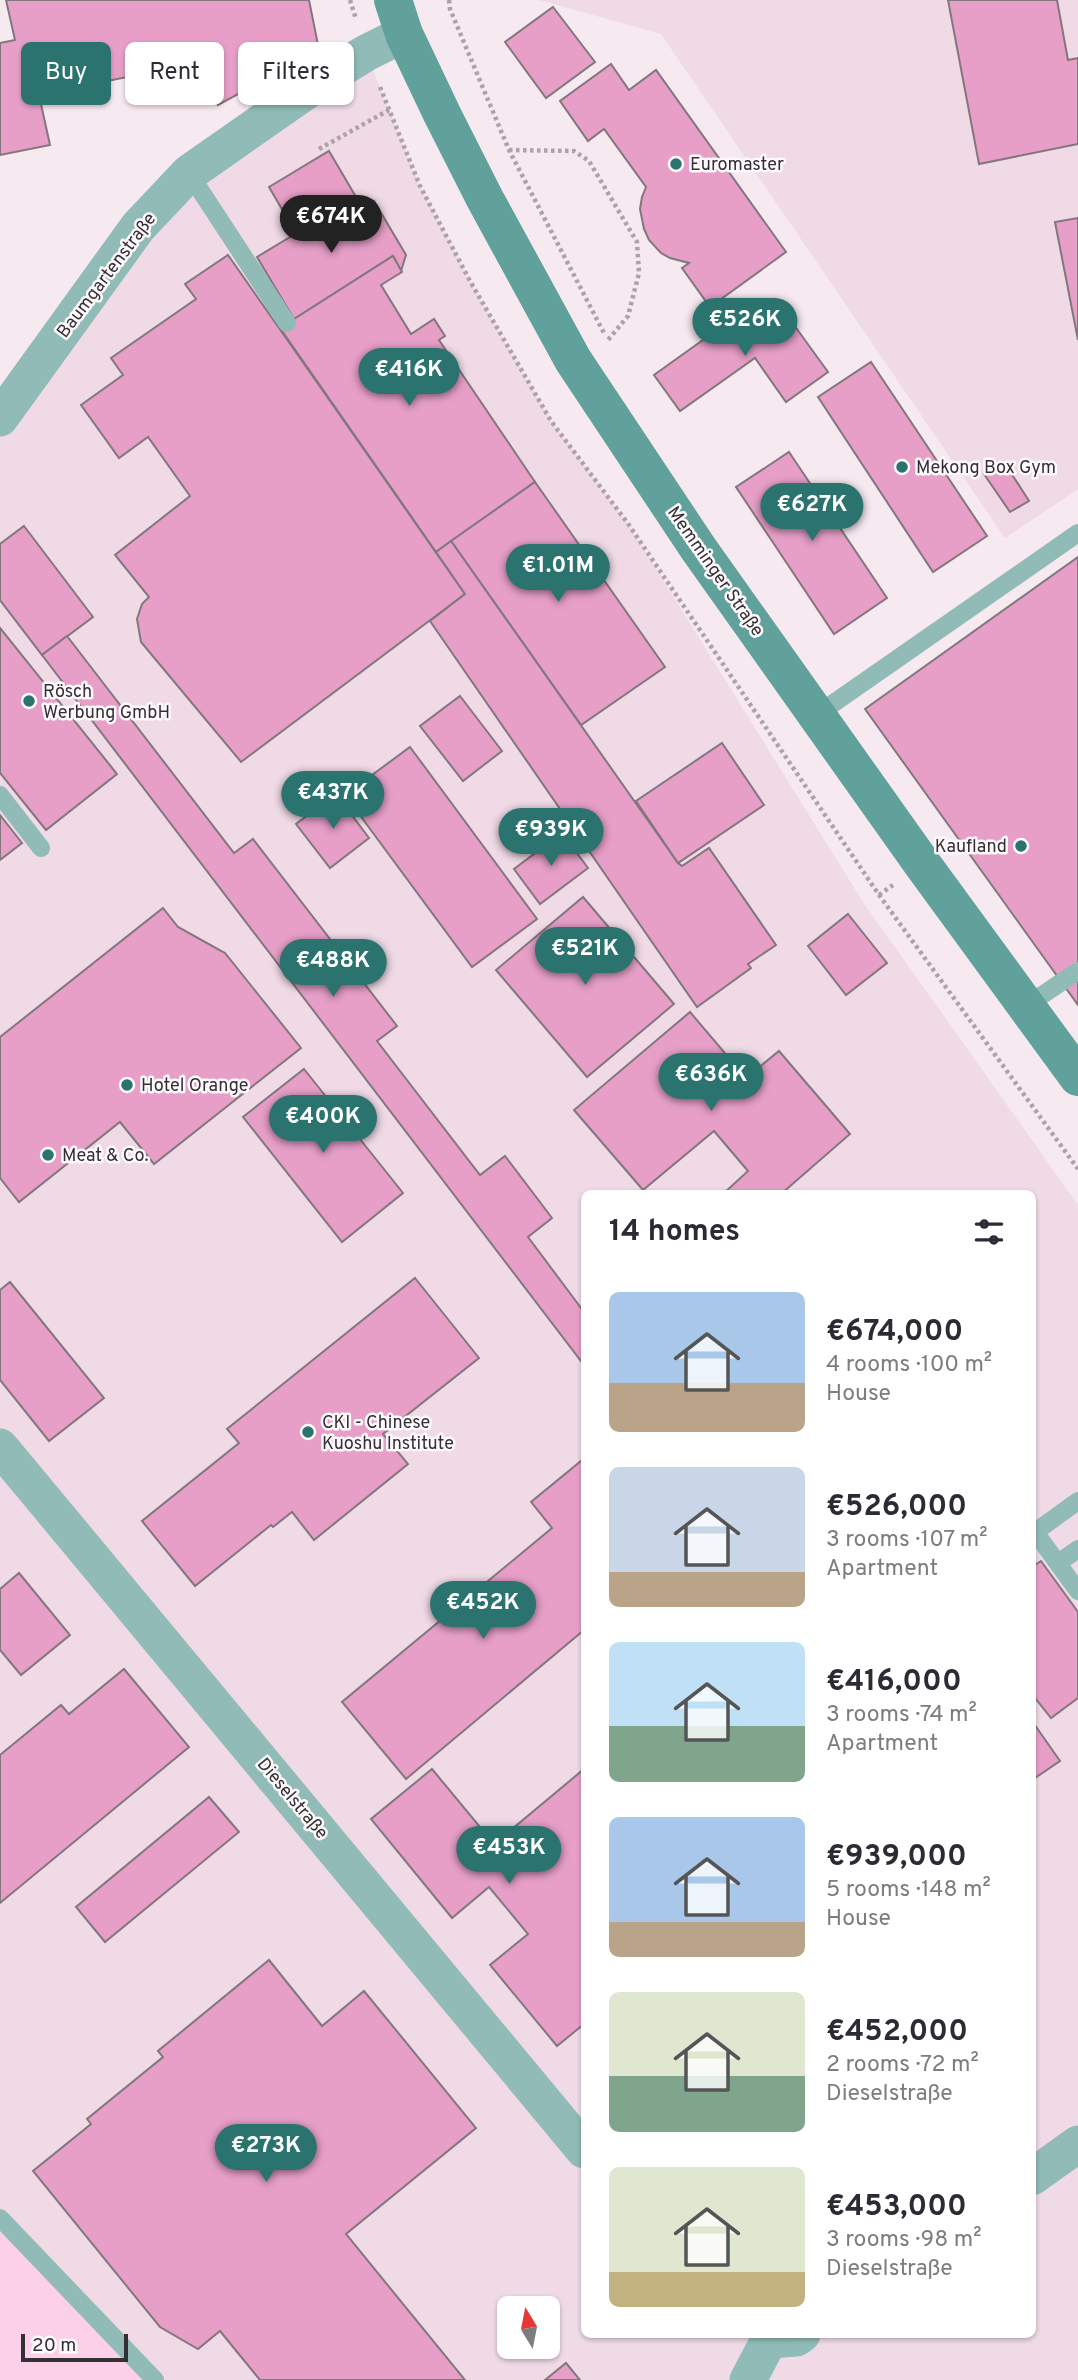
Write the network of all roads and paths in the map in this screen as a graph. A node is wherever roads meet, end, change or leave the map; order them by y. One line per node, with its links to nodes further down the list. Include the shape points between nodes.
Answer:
1 (449, 0): 5 (path)
2 (400, 11): 6 (street, Baumgartenstraße, via 366,53); 12 (main road, Memminger Straße, via 479,187 573,360 698,548)
3 (388, 110): 4 (path)
4 (319, 149)
5 (509, 150): 8 (path); 8 (path, via 574,151 589,161 636,242 639,273 628,316)
6 (188, 173): 7 (lane); 10 (street, Baumgartenstraße, via 138,227)
7 (287, 323)
8 (608, 340): 9 (path)
9 (614, 352)
10 (0, 418)
11 (1078, 533): 12 (lane)
12 (818, 715): 16 (main road, Memminger Straße)
13 (0, 795): 14 (lane)
14 (41, 848)
15 (1078, 971): 16 (lane)
16 (1026, 1006): 17 (main road, Memminger Straße)
17 (1078, 1077)
18 (0, 1447): 26 (street, Dieselstraße)
19 (1078, 1501): 20 (lane)
20 (1036, 1531)
21 (1036, 1533): 23 (lane)
22 (1078, 1549): 23 (lane)
23 (1058, 1563): 24 (lane)
24 (1078, 1591)
25 (1078, 2144): 27 (street)
26 (581, 2146)
27 (1036, 2174)
28 (0, 2218): 30 (lane)
29 (774, 2338): 31 (street)
30 (155, 2380)
31 (748, 2380)

